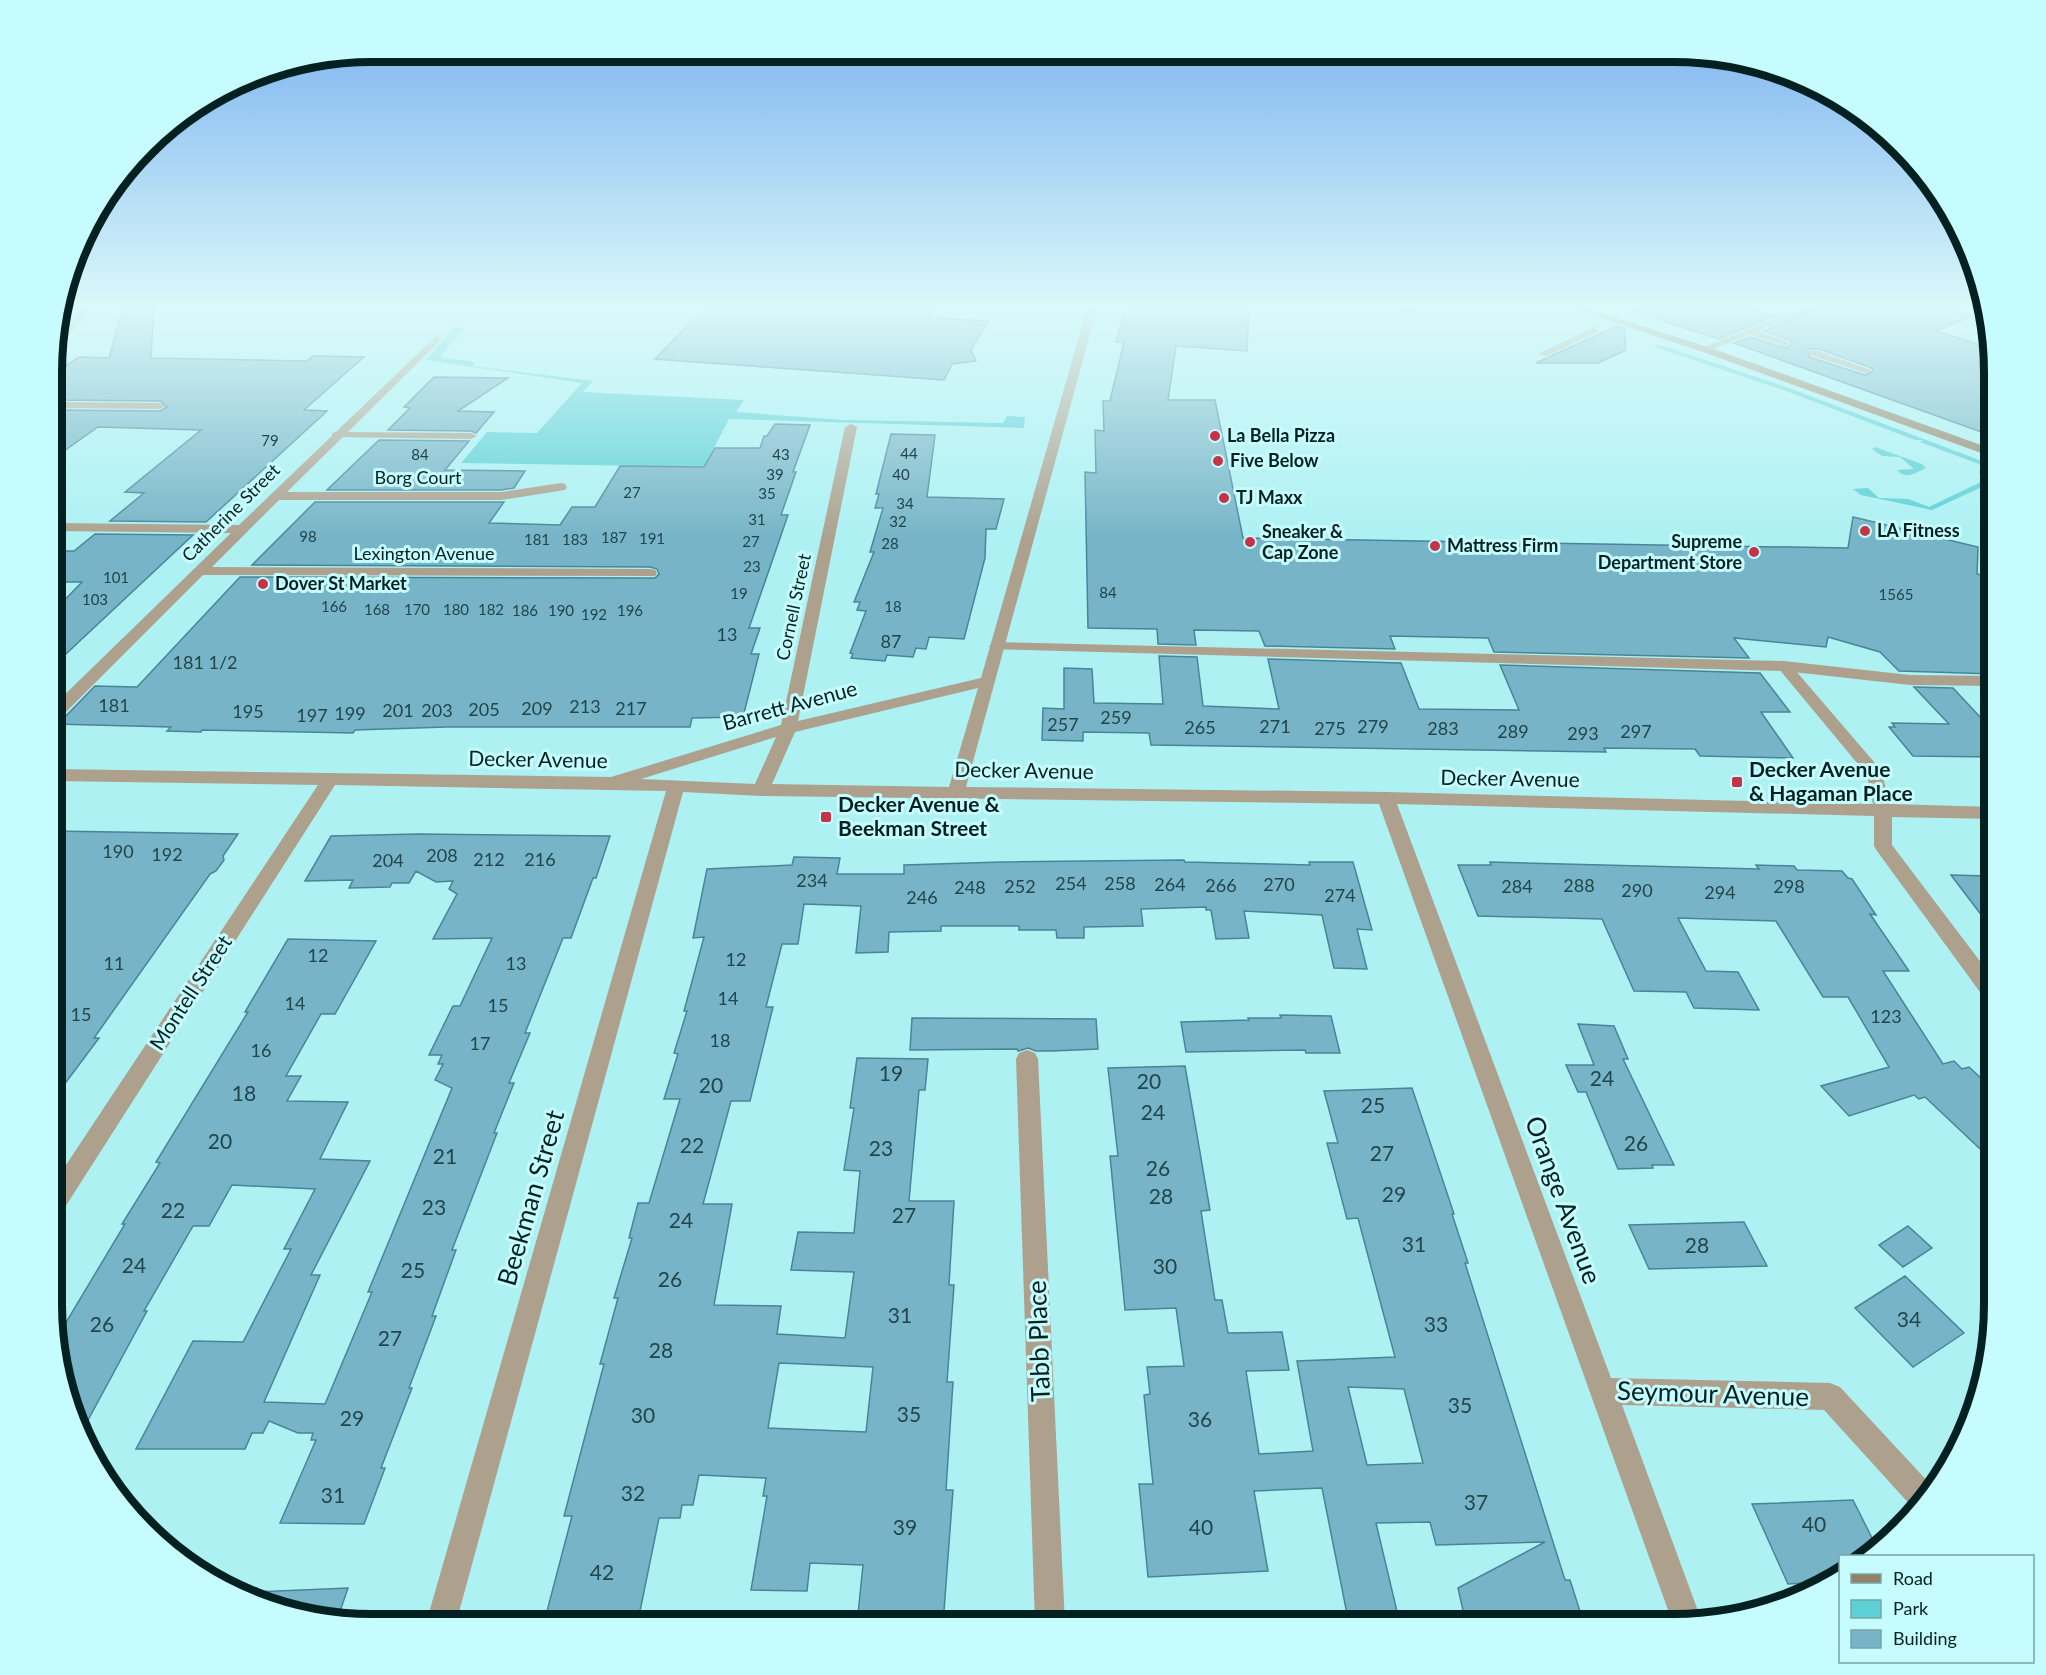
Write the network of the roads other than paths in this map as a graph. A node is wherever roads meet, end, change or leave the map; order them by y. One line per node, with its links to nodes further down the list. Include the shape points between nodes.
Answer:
1 (390, 383): 7 (street, Catherine Street)
2 (1071, 383): 16 (street)
3 (1799, 383): 9 (main road)
4 (62, 405): 5 (street)
5 (160, 406)
6 (851, 427): 21 (street, Cornell Street)
7 (336, 435): 8 (street); 11 (street, Catherine Street)
8 (471, 436)
9 (1984, 450)
10 (561, 487): 11 (street, Borg Court, via 501,496)
11 (274, 496): 13 (street, Catherine Street)
12 (62, 527): 13 (street)
13 (240, 529): 14 (street, Catherine Street)
14 (198, 571): 15 (street, Lexington Avenue); 20 (street, Catherine Street)
15 (650, 573)
16 (996, 646): 17 (street); 18 (street)
17 (1784, 666): 19 (street, via 1910,680); 29 (street, via 1875,774)
18 (987, 681): 21 (street, Barrett Avenue); 27 (street)
19 (1984, 681)
20 (62, 706)
21 (788, 728): 24 (street, Barrett Avenue); 26 (street, Cornell Street)
22 (62, 774): 23 (street, Decker Avenue)
23 (330, 779): 24 (street, Decker Avenue); 33 (street, Montell Street)
24 (607, 783): 25 (street, Decker Avenue)
25 (676, 788): 26 (street, Decker Avenue); 36 (street, Beekman Street)
26 (760, 790): 27 (street, Decker Avenue)
27 (956, 793): 28 (street, Decker Avenue)
28 (1386, 798): 29 (street, Decker Avenue); 34 (street, Orange Avenue)
29 (1883, 811): 30 (street, Decker Avenue); 31 (street, via 1884,846)
30 (1984, 813)
31 (1984, 982)
32 (1027, 1059): 37 (street, Tabb Place)
33 (62, 1192)
34 (1602, 1391): 35 (street, Seymour Avenue, via 1830,1397); 38 (street, Orange Avenue)
35 (1919, 1493)
36 (444, 1614)
37 (1050, 1614)
38 (1684, 1614)

